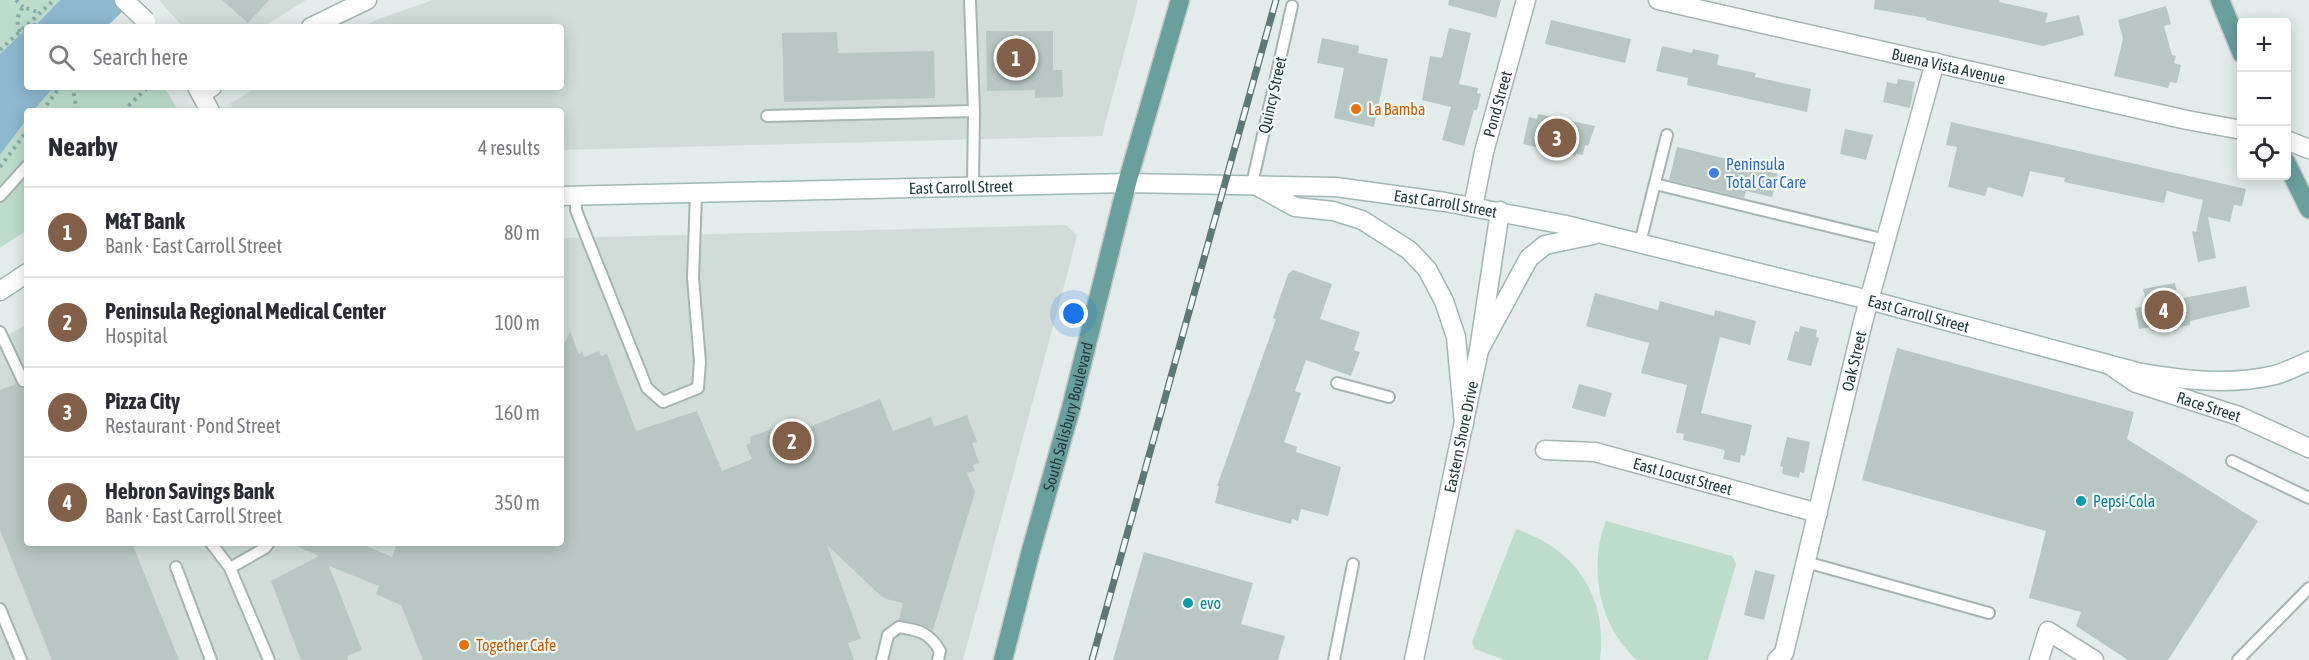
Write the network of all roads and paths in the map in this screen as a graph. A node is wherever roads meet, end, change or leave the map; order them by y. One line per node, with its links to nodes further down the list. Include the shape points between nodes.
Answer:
1 (16, 0): 11 (path)
2 (54, 0): 12 (path)
3 (124, 0): 14 (street, bridge)
4 (367, 0): 15 (street)
5 (970, 0): 29 (lane)
6 (1180, 0): 39 (main road, South Salisbury Boulevard)
7 (1526, 0): 46 (street, Pond Street)
8 (1658, 0): 20 (street, Buena Vista Avenue)
9 (2220, 0): 18 (main road)
10 (1292, 6): 40 (lane, Quincy Street)
11 (23, 7): 12 (path); 17 (path, via 18,15)
12 (40, 13): 13 (path)
13 (28, 24)
14 (149, 24)
15 (317, 24)
16 (24, 28): 17 (path)
17 (20, 32): 19 (path)
18 (2237, 44)
19 (0, 50)
20 (1935, 62): 31 (street, Buena Vista Avenue); 50 (street, Oak Street)
21 (58, 90): 25 (path)
22 (73, 90): 26 (path)
23 (145, 90): 27 (path)
24 (203, 90): 28 (street)
25 (44, 108)
26 (76, 108)
27 (126, 108)
28 (209, 108)
29 (975, 111): 30 (lane); 42 (lane)
30 (767, 116)
31 (2237, 129)
32 (24, 135): 36 (path)
33 (1667, 135): 41 (lane)
34 (2291, 143): 35 (street)
35 (2309, 149)
36 (0, 167)
37 (24, 169): 44 (lane)
38 (2291, 172): 47 (main road)
39 (1127, 183): 40 (street, East Carroll Street); 42 (street, East Carroll Street); 82 (main road, South Salisbury Boulevard)
40 (1252, 184): 46 (street, East Carroll Street, via 1336,187); 62 (street, via 1295,207 1333,211 1362,220 1409,250 1427,269 1444,301 1456,338)
41 (1655, 184): 50 (lane); 51 (lane)
42 (973, 185): 43 (street, East Carroll Street)
43 (696, 193): 45 (street, East Carroll Street); 45 (lane, via 693,278 700,362 698,388 663,402 647,388)
44 (0, 196)
45 (568, 196)
46 (1473, 207): 48 (street, East Carroll Street)
47 (2309, 209)
48 (1500, 211): 49 (street, East Carroll Street); 56 (street, Eastern Shore Drive)
49 (1599, 234): 51 (street, East Carroll Street); 56 (street, via 1545,245 1529,258)
50 (1886, 240): 54 (street, Oak Street)
51 (1640, 243): 54 (street, East Carroll Street)
52 (24, 275): 53 (street)
53 (0, 291)
54 (1869, 300): 58 (street, East Carroll Street); 67 (street, Oak Street)
55 (0, 332): 59 (lane)
56 (1479, 350): 62 (street, Eastern Shore Drive)
57 (2309, 361): 58 (street, East Carroll Street, via 2276,374 2227,381 2179,380)
58 (2109, 364): 63 (street, Race Street, via 2136,384 2239,416)
59 (23, 381)
60 (1337, 383): 61 (lane)
61 (1389, 397)
62 (1464, 424): 84 (street, Eastern Shore Drive)
63 (2309, 448)
64 (1545, 450): 67 (street, East Locust Street, via 1595,452)
65 (2232, 461): 66 (lane)
66 (2309, 498)
67 (1818, 513): 70 (street, Oak Street)
68 (213, 546): 73 (lane)
69 (267, 546): 73 (lane)
70 (1806, 561): 76 (lane); 85 (street, Oak Street, via 1784,653)
71 (1353, 564): 83 (lane)
72 (176, 567): 78 (lane)
73 (230, 568): 79 (lane)
74 (2309, 588): 88 (lane)
75 (0, 609): 77 (lane)
76 (1989, 613)
77 (21, 660)
78 (211, 660)
79 (270, 660)
80 (882, 660): 81 (lane, via 888,635 899,627 914,629 933,639 940,651)
81 (938, 660)
82 (1003, 660)
83 (1334, 660)
84 (1414, 660)
85 (1777, 660)
86 (2039, 660): 87 (street, via 2048,631)
87 (2094, 660)
88 (2238, 660)

